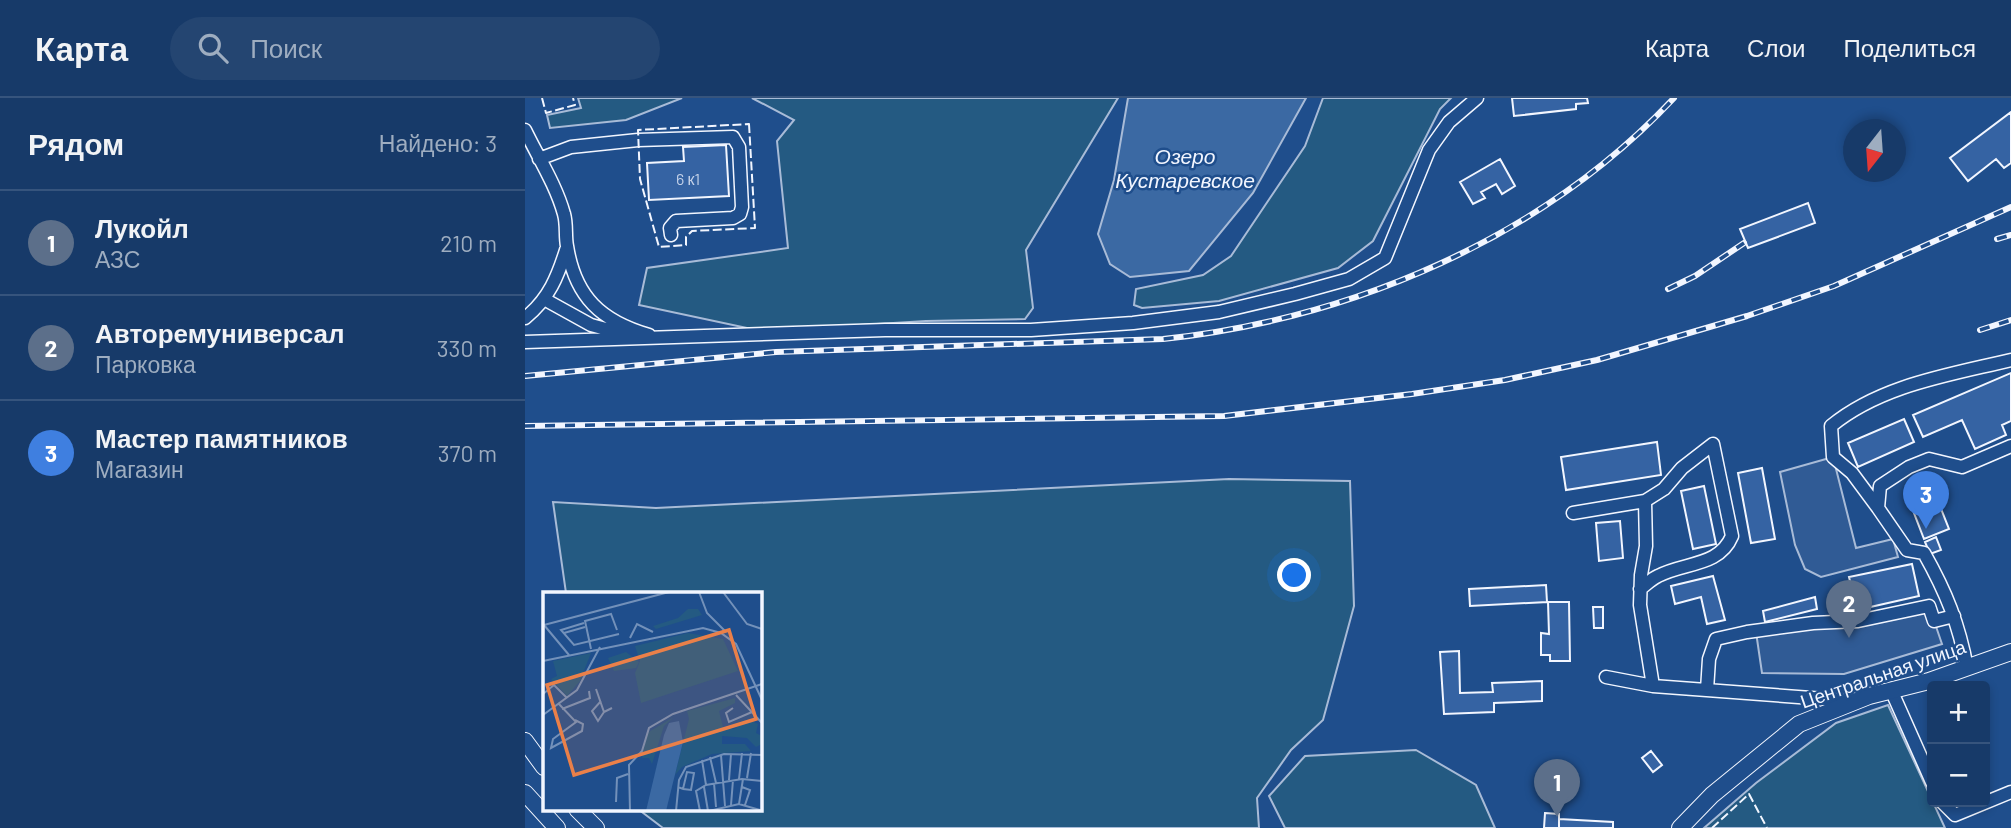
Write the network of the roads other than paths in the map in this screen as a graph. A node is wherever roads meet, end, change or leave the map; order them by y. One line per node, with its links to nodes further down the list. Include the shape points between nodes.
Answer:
1 (1477, 98): 8 (street, via 1449,122 1429,150 1385,258 1349,279 1295,295 1219,312 1133,323 1031,330 885,330)
2 (525, 130): 3 (street)
3 (539, 159): 4 (street, via 571,147 733,137 739,147 740,214 676,221); 5 (street, via 565,215)
4 (671, 236)
5 (567, 247): 6 (street, via 556,283); 8 (street, via 574,278 591,304 611,321)
6 (544, 299): 7 (street); 8 (street, via 591,325)
7 (525, 318)
8 (663, 339): 9 (street)
9 (525, 342)
10 (2011, 360): 13 (street, via 1912,384 1851,409 1831,426 1833,457 1852,473)
11 (2011, 446): 13 (street, via 1962,467 1929,459 1909,467 1880,486)
12 (1645, 501): 14 (street); 15 (street, via 1646,546); 15 (street, via 1713,444 1732,536 1727,548 1712,559 1655,576)
13 (1878, 508): 16 (street, via 1907,550 1924,553)
14 (1573, 513)
15 (1640, 589): 20 (street)
16 (1954, 616): 18 (street); 21 (street, via 1934,621 1929,606 1858,621 1774,628 1716,639)
17 (2011, 652): 18 (main road, Центральная улица)
18 (1967, 668): 22 (main road, Центральная улица)
19 (1605, 677): 20 (street)
20 (1653, 686): 21 (street)
21 (1707, 690): 23 (street)
22 (1892, 692): 23 (main road, Центральная улица); 26 (street)
23 (1856, 701): 35 (main road, Центральная улица, via 1799,724 1712,795)
24 (525, 741): 25 (main road)
25 (543, 766)
26 (1927, 771)
27 (2011, 792): 29 (street)
28 (525, 793): 33 (main road)
29 (1990, 801)
30 (1947, 807): 31 (street, via 1955,816)
31 (1976, 807)
32 (578, 810): 34 (main road)
33 (556, 827)
34 (596, 828)
35 (1680, 828)

